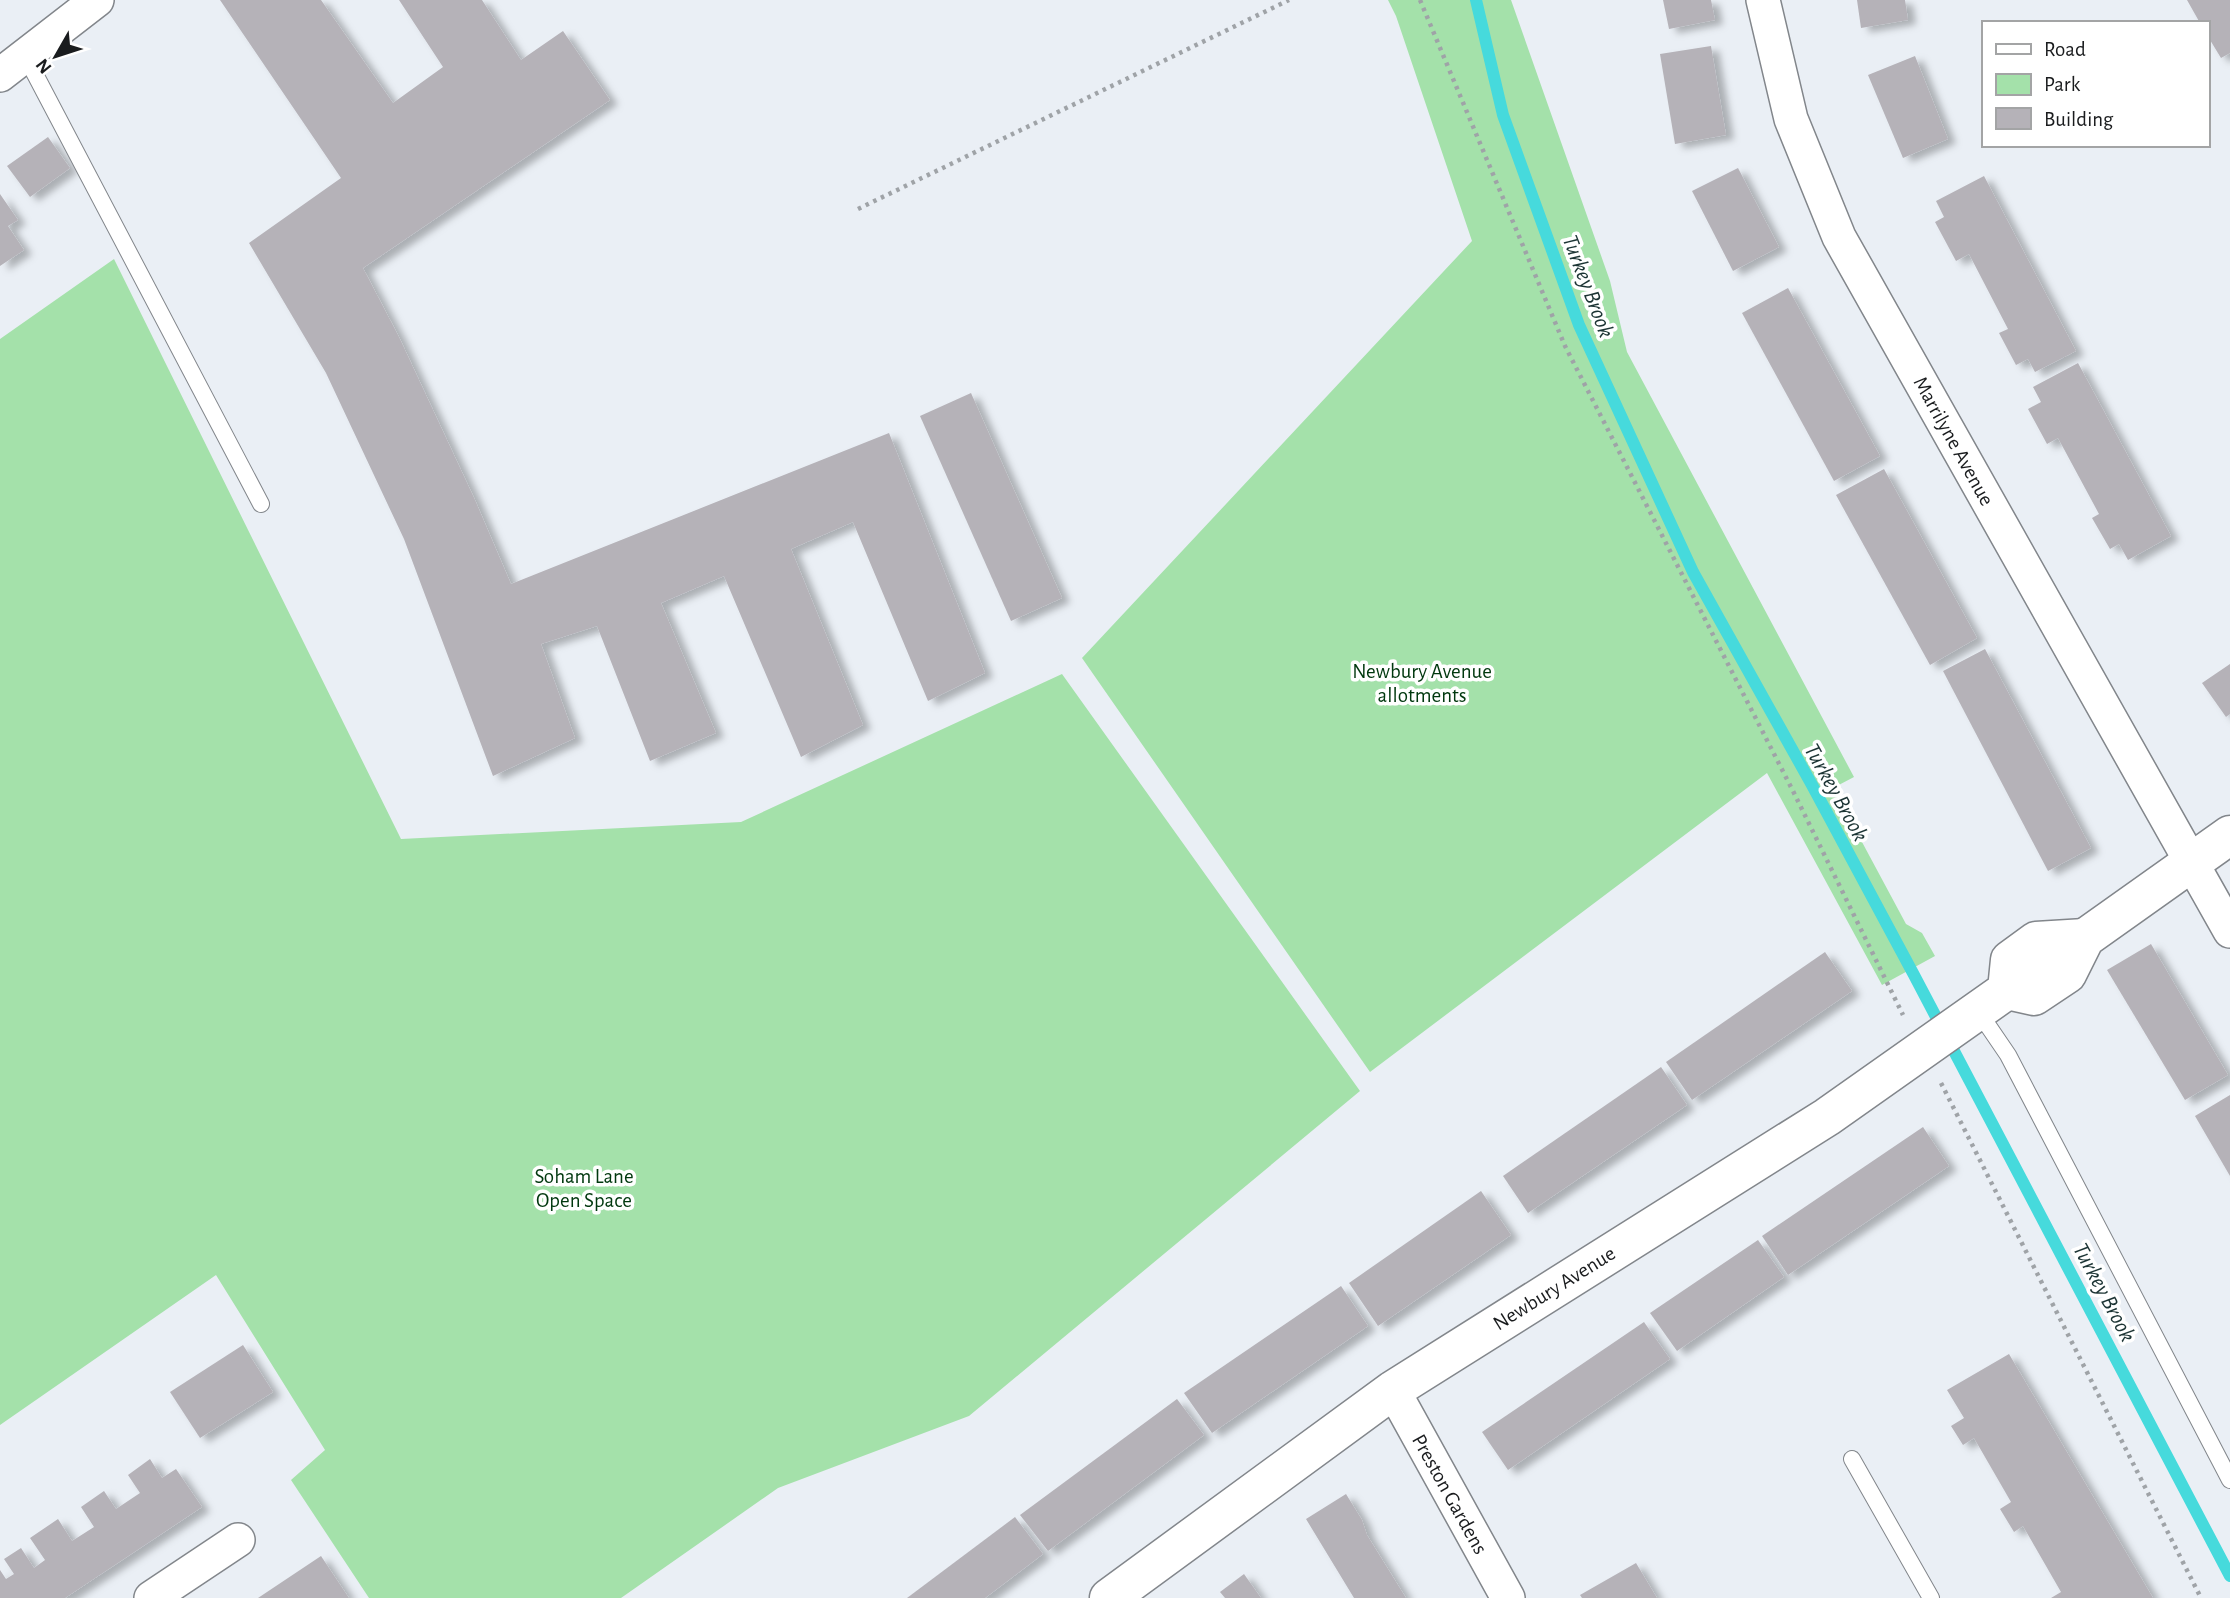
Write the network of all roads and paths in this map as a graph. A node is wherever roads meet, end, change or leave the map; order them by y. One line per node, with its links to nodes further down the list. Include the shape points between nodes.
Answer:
1 (97, 0): 5 (street)
2 (1289, 0): 6 (path)
3 (1420, 0): 12 (path, via 1565,346 1902,1014)
4 (1763, 0): 9 (street, Marrilyne Avenue, via 1791,119 1839,237)
5 (13, 66): 7 (lane)
6 (858, 209)
7 (261, 504)
8 (2230, 835): 9 (street)
9 (2191, 864): 10 (street, Marrilyne Avenue); 11 (street, via 2085,938 2036,941 2010,960)
10 (2230, 931)
11 (1992, 1000): 12 (street, Newbury Avenue); 15 (lane, via 2008,1055)
12 (1925, 1045): 13 (street, Newbury Avenue, via 1827,1117); 21 (path)
13 (1393, 1390): 18 (street, Newbury Avenue); 19 (street, Preston Gardens)
14 (1853, 1459): 20 (lane)
15 (2230, 1480)
16 (238, 1540): 17 (street)
17 (151, 1598)
18 (1109, 1598)
19 (1508, 1598)
20 (1931, 1598)
21 (2201, 1598)

